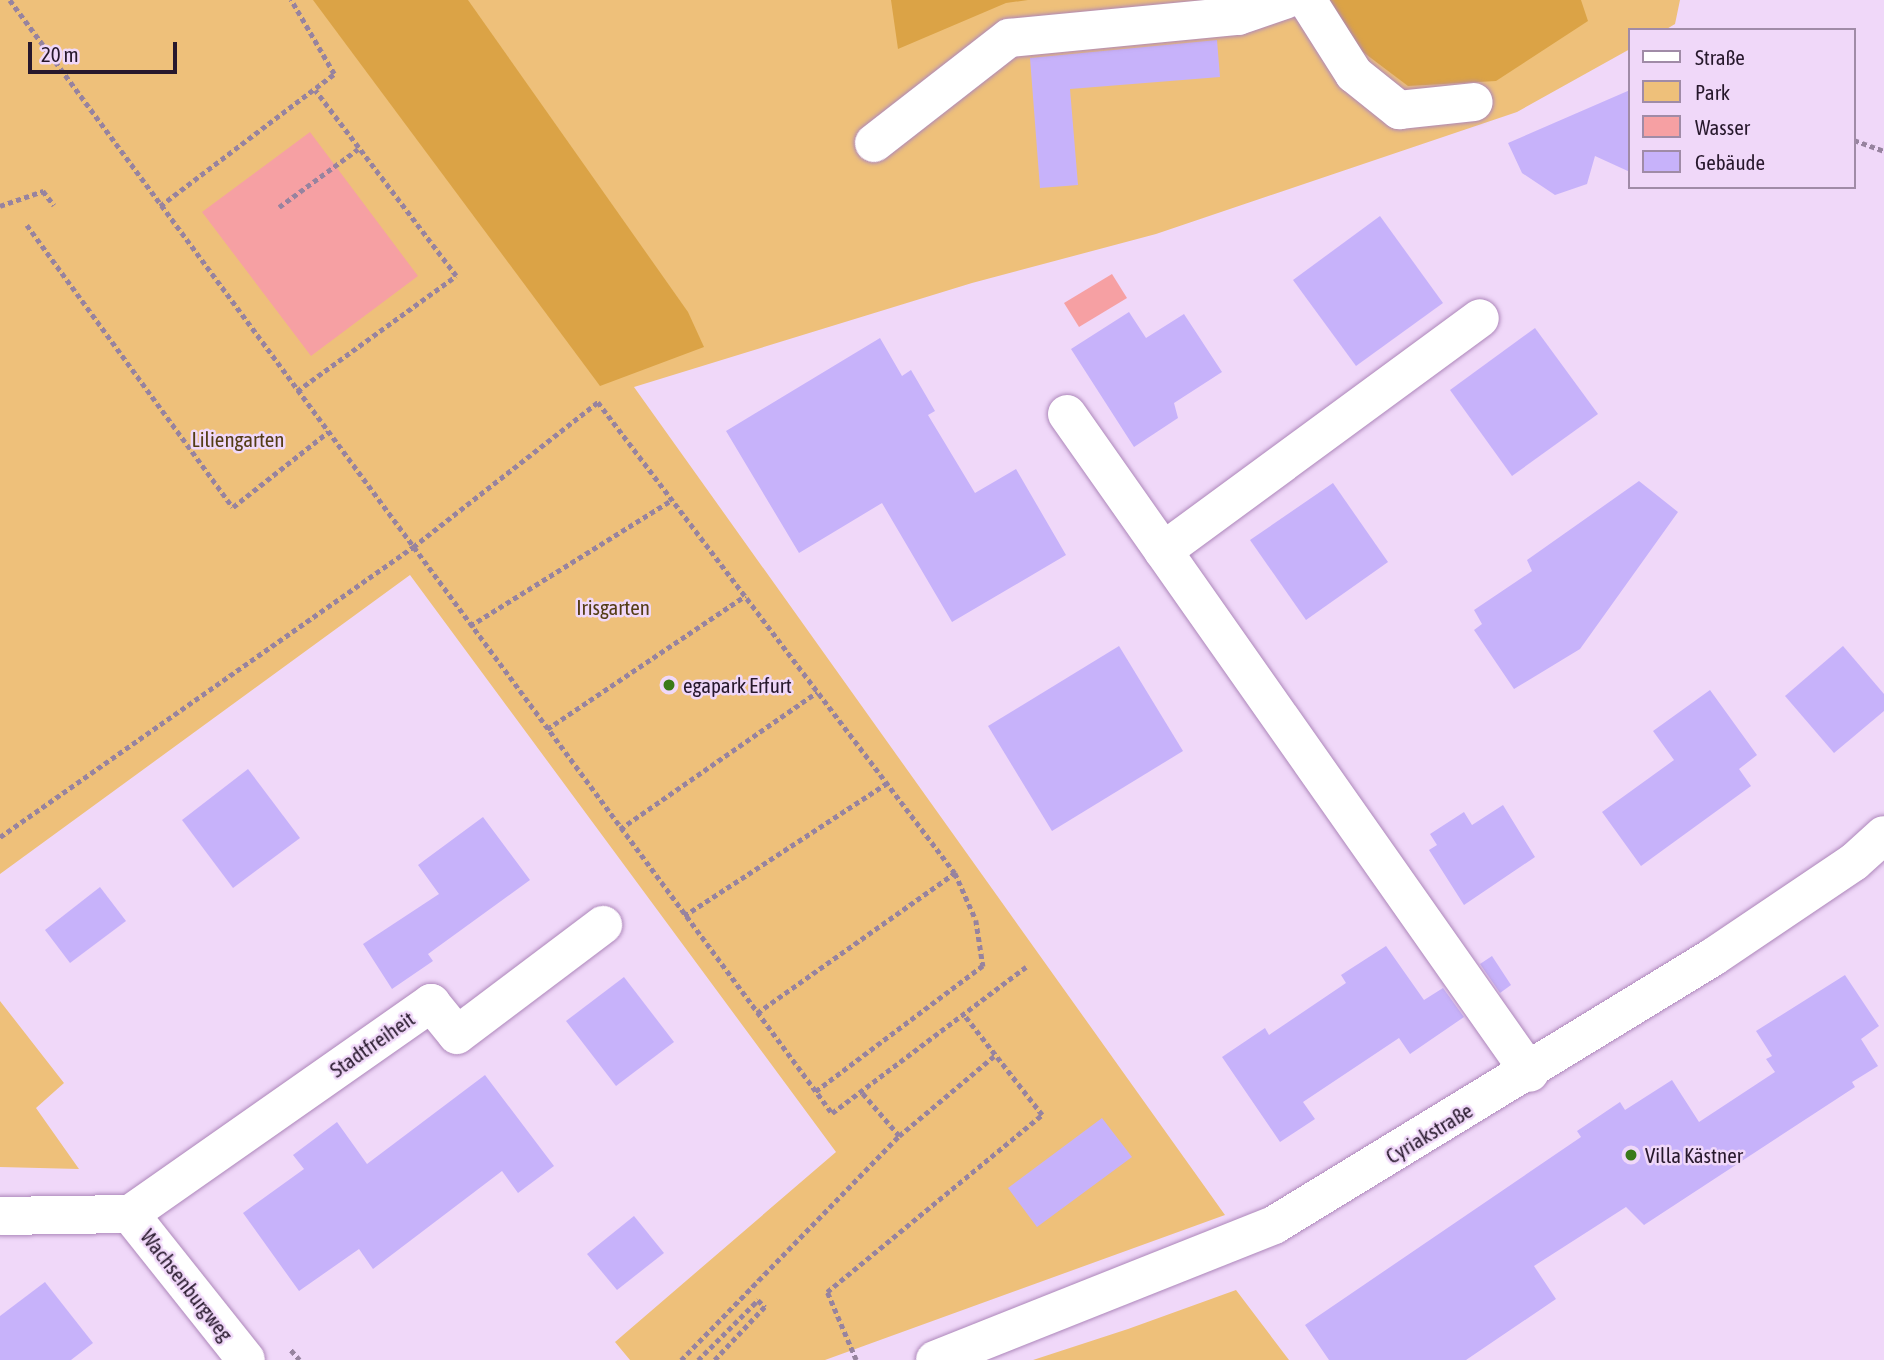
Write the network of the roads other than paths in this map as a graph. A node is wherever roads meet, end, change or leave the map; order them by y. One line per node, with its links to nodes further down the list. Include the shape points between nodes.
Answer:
1 (1285, 0): 4 (street, via 1238,16 1009,38)
2 (1307, 0): 3 (street, via 1354,74 1399,110)
3 (1474, 102)
4 (874, 143)
5 (1480, 318): 7 (street)
6 (1067, 414): 7 (street)
7 (1163, 551): 10 (street)
8 (1884, 835): 10 (street, Cyriakstraße, via 1854,862 1713,957)
9 (603, 925): 11 (street, Stadtfreiheit, via 457,1035 431,1003)
10 (1530, 1073): 14 (street, Cyriakstraße, via 1274,1225)
11 (130, 1214): 12 (street, Wachsenburgweg); 13 (street, Wachsenburgweg)
12 (0, 1216)
13 (246, 1360)
14 (935, 1360)

